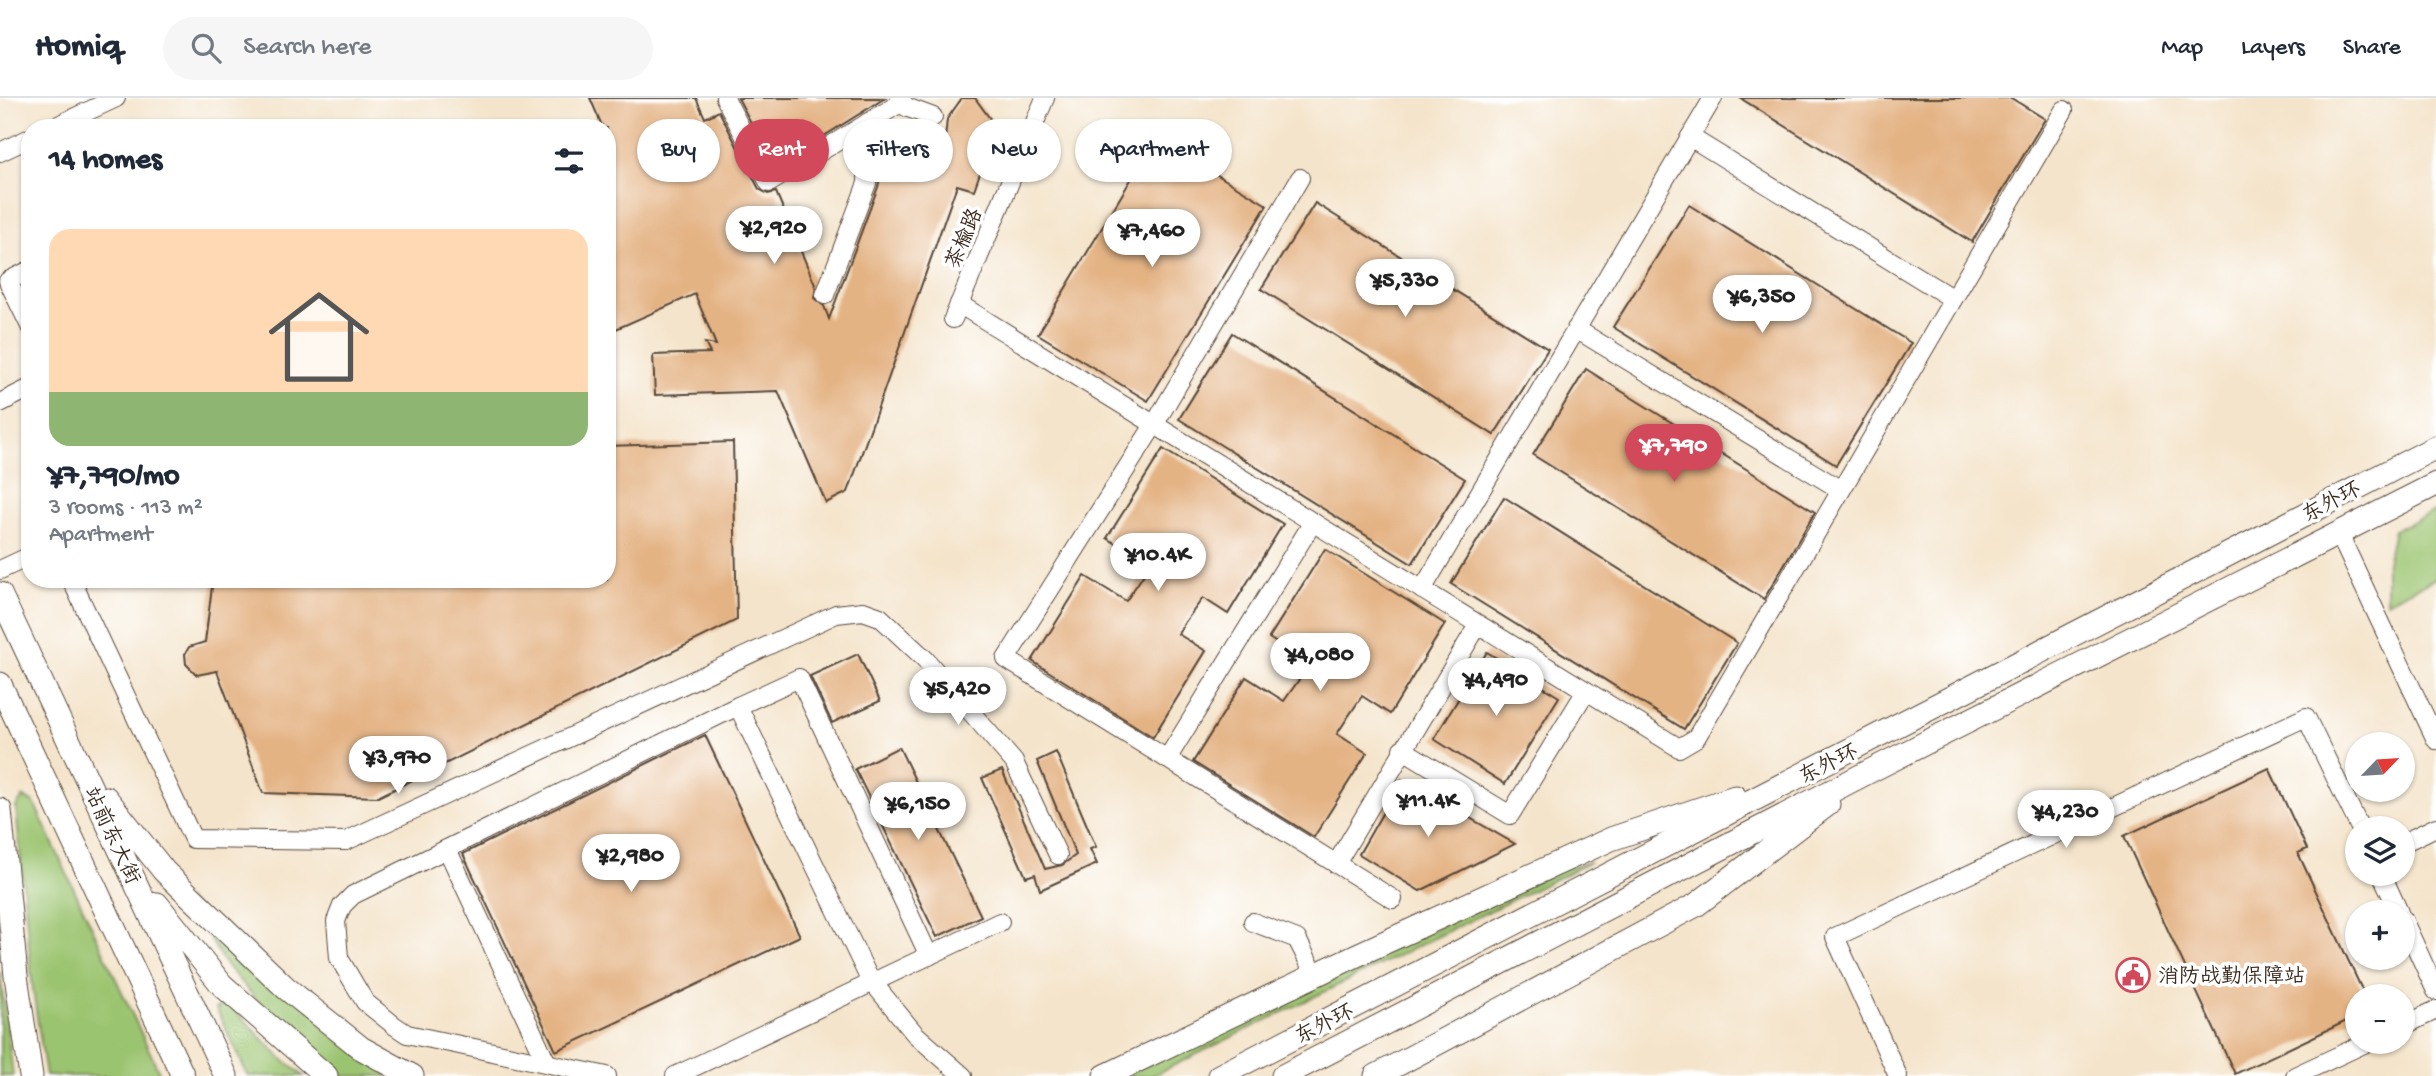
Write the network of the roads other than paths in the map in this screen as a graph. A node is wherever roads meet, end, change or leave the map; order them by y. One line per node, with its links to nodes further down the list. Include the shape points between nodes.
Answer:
1 (116, 98): 8 (street)
2 (725, 98): 10 (street, via 769,183)
3 (1045, 98): 23 (street, 茶榆路, via 956,311)
4 (1713, 98): 11 (street)
5 (901, 100): 7 (street, via 906,107); 9 (street)
6 (2064, 110): 18 (street)
7 (933, 117)
8 (71, 119)
9 (872, 119)
10 (843, 137)
11 (1690, 137): 18 (street); 20 (street)
12 (21, 142): 13 (street)
13 (0, 152)
14 (1300, 178): 23 (street)
15 (867, 182): 17 (street)
16 (21, 274): 19 (street, via 8,281)
17 (825, 295)
18 (1953, 299): 28 (street)
19 (21, 308)
20 (1576, 329): 28 (street); 36 (street)
21 (21, 392): 22 (street)
22 (0, 402)
23 (1154, 425): 31 (street); 46 (street, via 1006,659)
24 (2436, 439): 26 (main road)
25 (2436, 447): 26 (main road, 东外环)
26 (2386, 472): 44 (main road, 东外环)
27 (2436, 484): 30 (main road, 东外环)
28 (1841, 490): 40 (street, via 1696,738 1679,748)
29 (2436, 490): 30 (main road)
30 (2402, 502): 32 (main road, 东外环)
31 (1313, 522): 36 (street); 46 (street)
32 (2339, 534): 42 (street); 47 (main road, 东外环)
33 (21, 560): 34 (street)
34 (0, 570)
35 (75, 588): 54 (street, via 194,839 346,841 836,614 863,611 880,617 925,659 1014,762)
36 (1422, 590): 38 (street)
37 (0, 594): 43 (main road, 站前东大街)
38 (1478, 625): 40 (street); 45 (street)
39 (0, 684): 69 (main road, 站前东大街)
40 (1586, 691): 45 (street, via 1510,814)
41 (738, 706): 53 (street); 60 (street, via 799,678); 62 (street)
42 (2436, 740)
43 (69, 742): 51 (main road, 站前东大街); 72 (main road, via 91,778 164,870 229,935 361,1048)
44 (1861, 746): 61 (main road, via 1709,808 1611,839); 77 (main road, 东外环)
45 (1402, 749): 55 (street)
46 (1167, 759): 55 (street)
47 (1872, 770): 78 (main road); 79 (main road, via 1696,905)
48 (0, 810): 68 (main road)
49 (2354, 816): 80 (street, via 2306,717 1835,937)
50 (2436, 827): 52 (street)
51 (112, 833): 70 (main road, 站前东大街); 71 (main road, via 175,930 222,985)
52 (2415, 837)
53 (447, 849): 67 (street); 67 (street, via 353,895 342,906 336,921 339,958 365,1002 407,1034)
54 (1058, 855)
55 (1336, 864): 56 (street)
56 (1393, 899)
57 (1000, 922): 60 (street)
58 (1253, 922): 61 (street, via 1297,939)
59 (2415, 945): 63 (street)
60 (929, 956): 62 (street)
61 (1315, 975): 76 (main road)
62 (873, 982): 74 (street); 75 (street, via 915,1034)
63 (2436, 991)
64 (2436, 1010): 65 (street)
65 (2415, 1020)
66 (2345, 1053): 81 (street)
67 (547, 1063): 73 (street)
68 (31, 1076)
69 (183, 1076)
70 (226, 1076)
71 (326, 1076)
72 (412, 1076)
73 (607, 1076)
74 (675, 1076)
75 (963, 1076)
76 (1105, 1076)
77 (1219, 1076)
78 (1283, 1076)
79 (1376, 1076)
80 (1898, 1076)
81 (2295, 1076)

